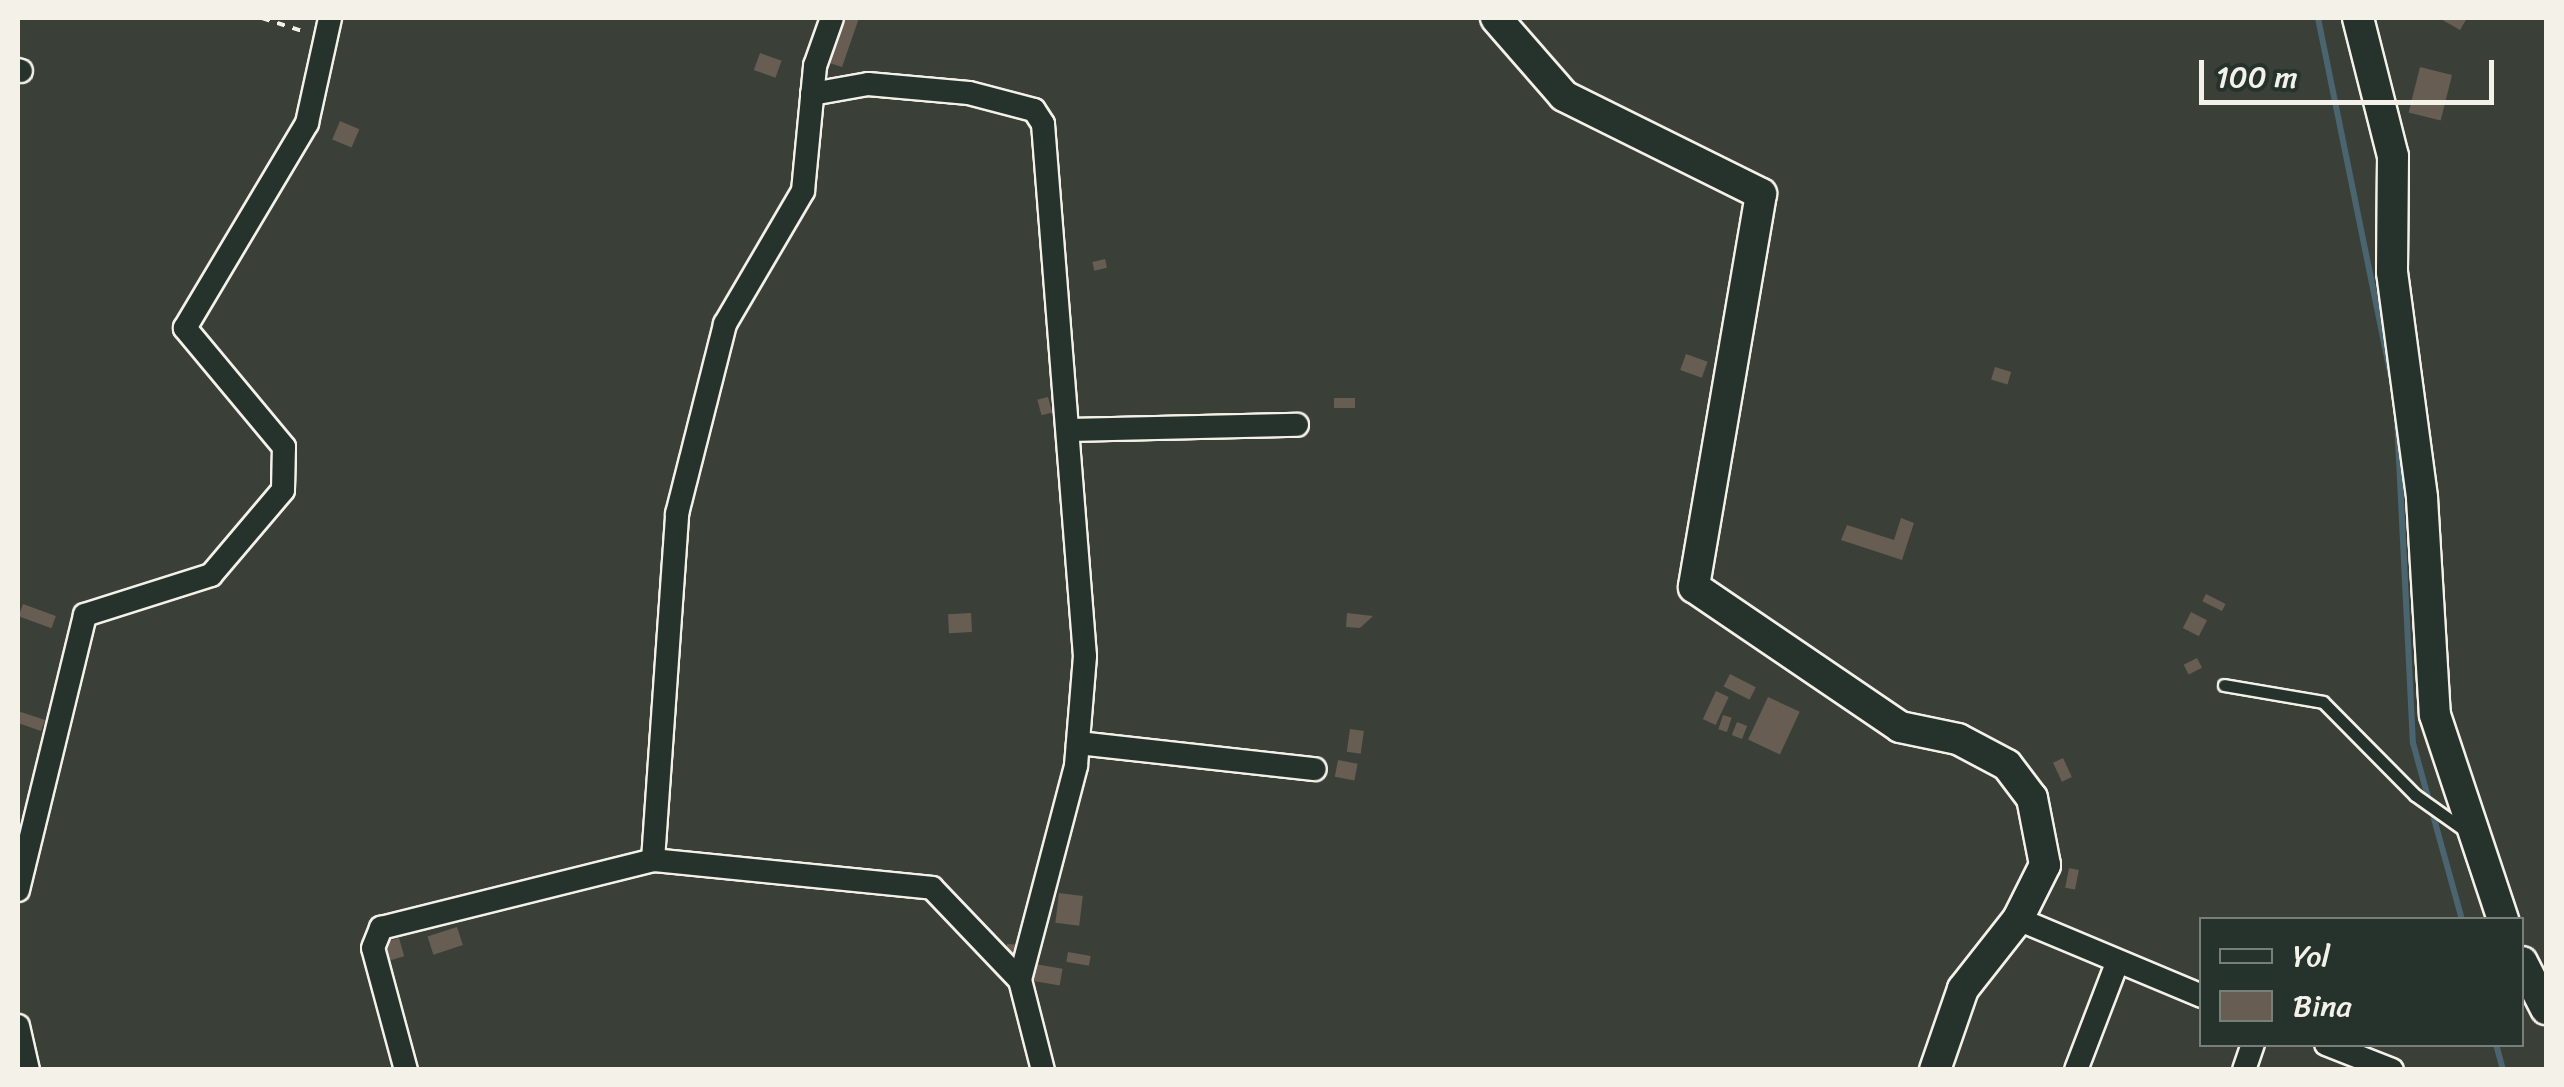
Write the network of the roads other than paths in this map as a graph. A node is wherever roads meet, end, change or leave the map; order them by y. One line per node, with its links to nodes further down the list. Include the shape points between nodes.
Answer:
1 (832, 18): 5 (street)
2 (1496, 18): 15 (street, via 1564,96 1761,194 1694,587 1900,727 1958,739 2007,765 2032,798 2045,866)
3 (2358, 18): 11 (street, via 2394,156 2392,272 2422,498 2434,715)
4 (328, 28): 13 (street, via 307,123 185,328 284,447 282,490 212,575 85,615)
5 (812, 94): 7 (street, via 868,84 1034,110 1043,124); 12 (street, via 803,191 725,324 677,514)
6 (1297, 425): 7 (street)
7 (1069, 430): 9 (street, via 1085,656)
8 (2224, 685): 11 (lane, via 2324,702 2415,795)
9 (1078, 743): 10 (street); 18 (street)
10 (1314, 769)
11 (2471, 834): 14 (street)
12 (653, 860): 18 (street, via 932,888); 24 (street, via 381,928 373,948)
13 (18, 890)
14 (2502, 917)
15 (2018, 918): 16 (street); 26 (street, via 1964,989)
16 (2117, 962): 19 (street); 27 (street)
17 (2524, 966): 20 (street)
18 (1020, 980): 25 (street)
19 (2199, 995)
20 (2546, 1010)
21 (18, 1026): 23 (street)
22 (2334, 1047): 28 (street)
23 (28, 1070)
24 (406, 1070)
25 (1043, 1070)
26 (1935, 1070)
27 (2076, 1070)
28 (2392, 1070)

